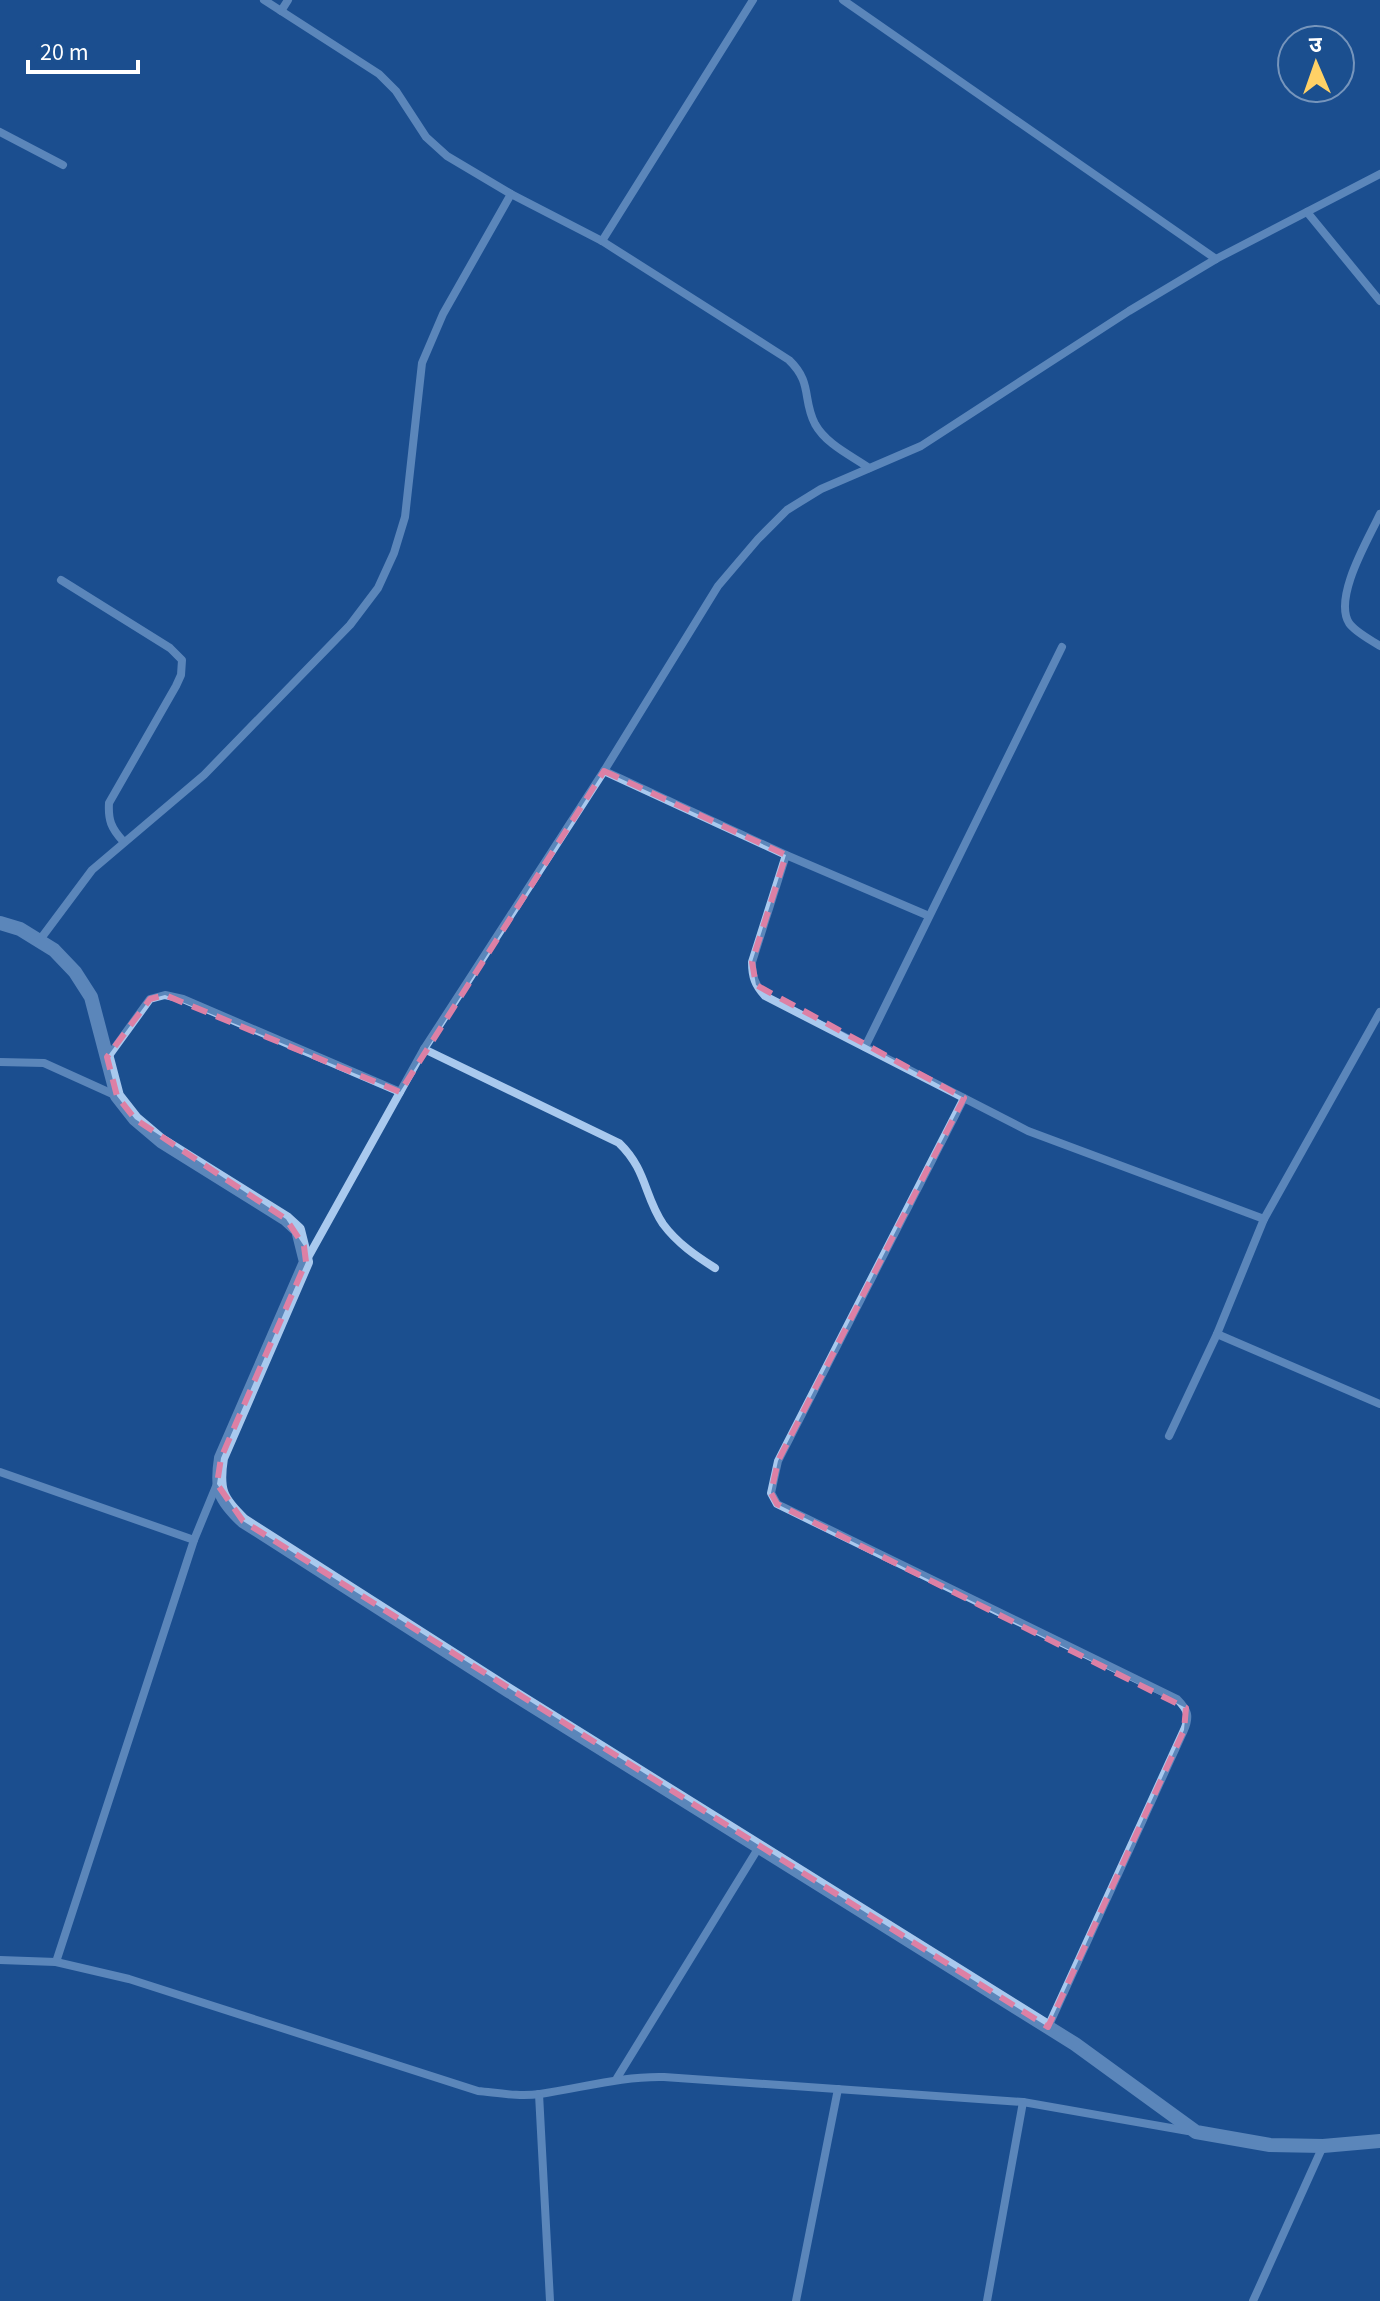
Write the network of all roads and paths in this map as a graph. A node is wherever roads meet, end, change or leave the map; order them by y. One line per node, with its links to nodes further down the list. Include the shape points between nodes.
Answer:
1 (264, 0): 5 (street)
2 (288, 0): 5 (street)
3 (753, 0): 11 (street)
4 (843, 0): 12 (street)
5 (281, 11): 9 (street, via 379,74 426,137 447,156)
6 (0, 132): 7 (street)
7 (63, 165)
8 (1380, 174): 10 (street)
9 (511, 194): 11 (street); 20 (street, via 443,314 422,363 405,517 378,588 350,625 204,775)
10 (1307, 212): 12 (street); 13 (street)
11 (602, 241): 14 (street, via 789,360 801,372 817,427)
12 (1216, 259): 14 (street, via 921,446)
13 (1380, 301)
14 (869, 468): 19 (street, via 787,510 758,539 718,586)
15 (1380, 514): 17 (street, via 1346,588 1345,608 1349,623)
16 (61, 580): 20 (street, via 182,660 176,686 109,803 108,819)
17 (1380, 646)
18 (1062, 647): 22 (street)
19 (604, 771): 21 (street); 27 (street)
20 (123, 841): 24 (street, via 92,870)
21 (786, 855): 22 (street); 26 (street, via 752,962 756,985 765,996)
22 (929, 916): 26 (street)
23 (0, 923): 24 (street)
24 (39, 941): 28 (street, via 75,972 91,997)
25 (1380, 1012): 33 (street)
26 (865, 1047): 32 (street)
27 (424, 1049): 30 (street); 35 (street, via 619,1143 643,1173 662,1223)
28 (107, 1057): 30 (street, via 150,999 165,995); 31 (street)
29 (0, 1062): 31 (street, via 44,1063)
30 (400, 1092): 34 (street)
31 (117, 1096): 34 (street, via 161,1141 286,1219 298,1230)
32 (964, 1098): 33 (street, via 1028,1131); 45 (street, via 778,1461 771,1493 777,1504 1177,1699 1186,1708 1184,1730)
33 (1264, 1219): 36 (street)
34 (306, 1262): 40 (street, via 221,1458)
35 (715, 1268)
36 (1217, 1334): 37 (street); 38 (street)
37 (1380, 1404)
38 (1169, 1436)
39 (0, 1472): 41 (street)
40 (217, 1484): 41 (street); 42 (street, via 227,1506 243,1521)
41 (194, 1540): 44 (street)
42 (759, 1847): 45 (street); 46 (street)
43 (0, 1960): 44 (street)
44 (56, 1962): 48 (street, via 195,1999 478,2091)
45 (1048, 2027): 50 (street)
46 (617, 2078): 47 (street); 48 (street)
47 (838, 2089): 49 (street); 54 (street)
48 (539, 2094): 53 (street)
49 (1023, 2102): 50 (street); 55 (street)
50 (1196, 2132): 52 (street, via 1270,2145)
51 (1380, 2141): 52 (street)
52 (1323, 2146): 56 (street)
53 (550, 2301)
54 (796, 2301)
55 (987, 2301)
56 (1253, 2301)

